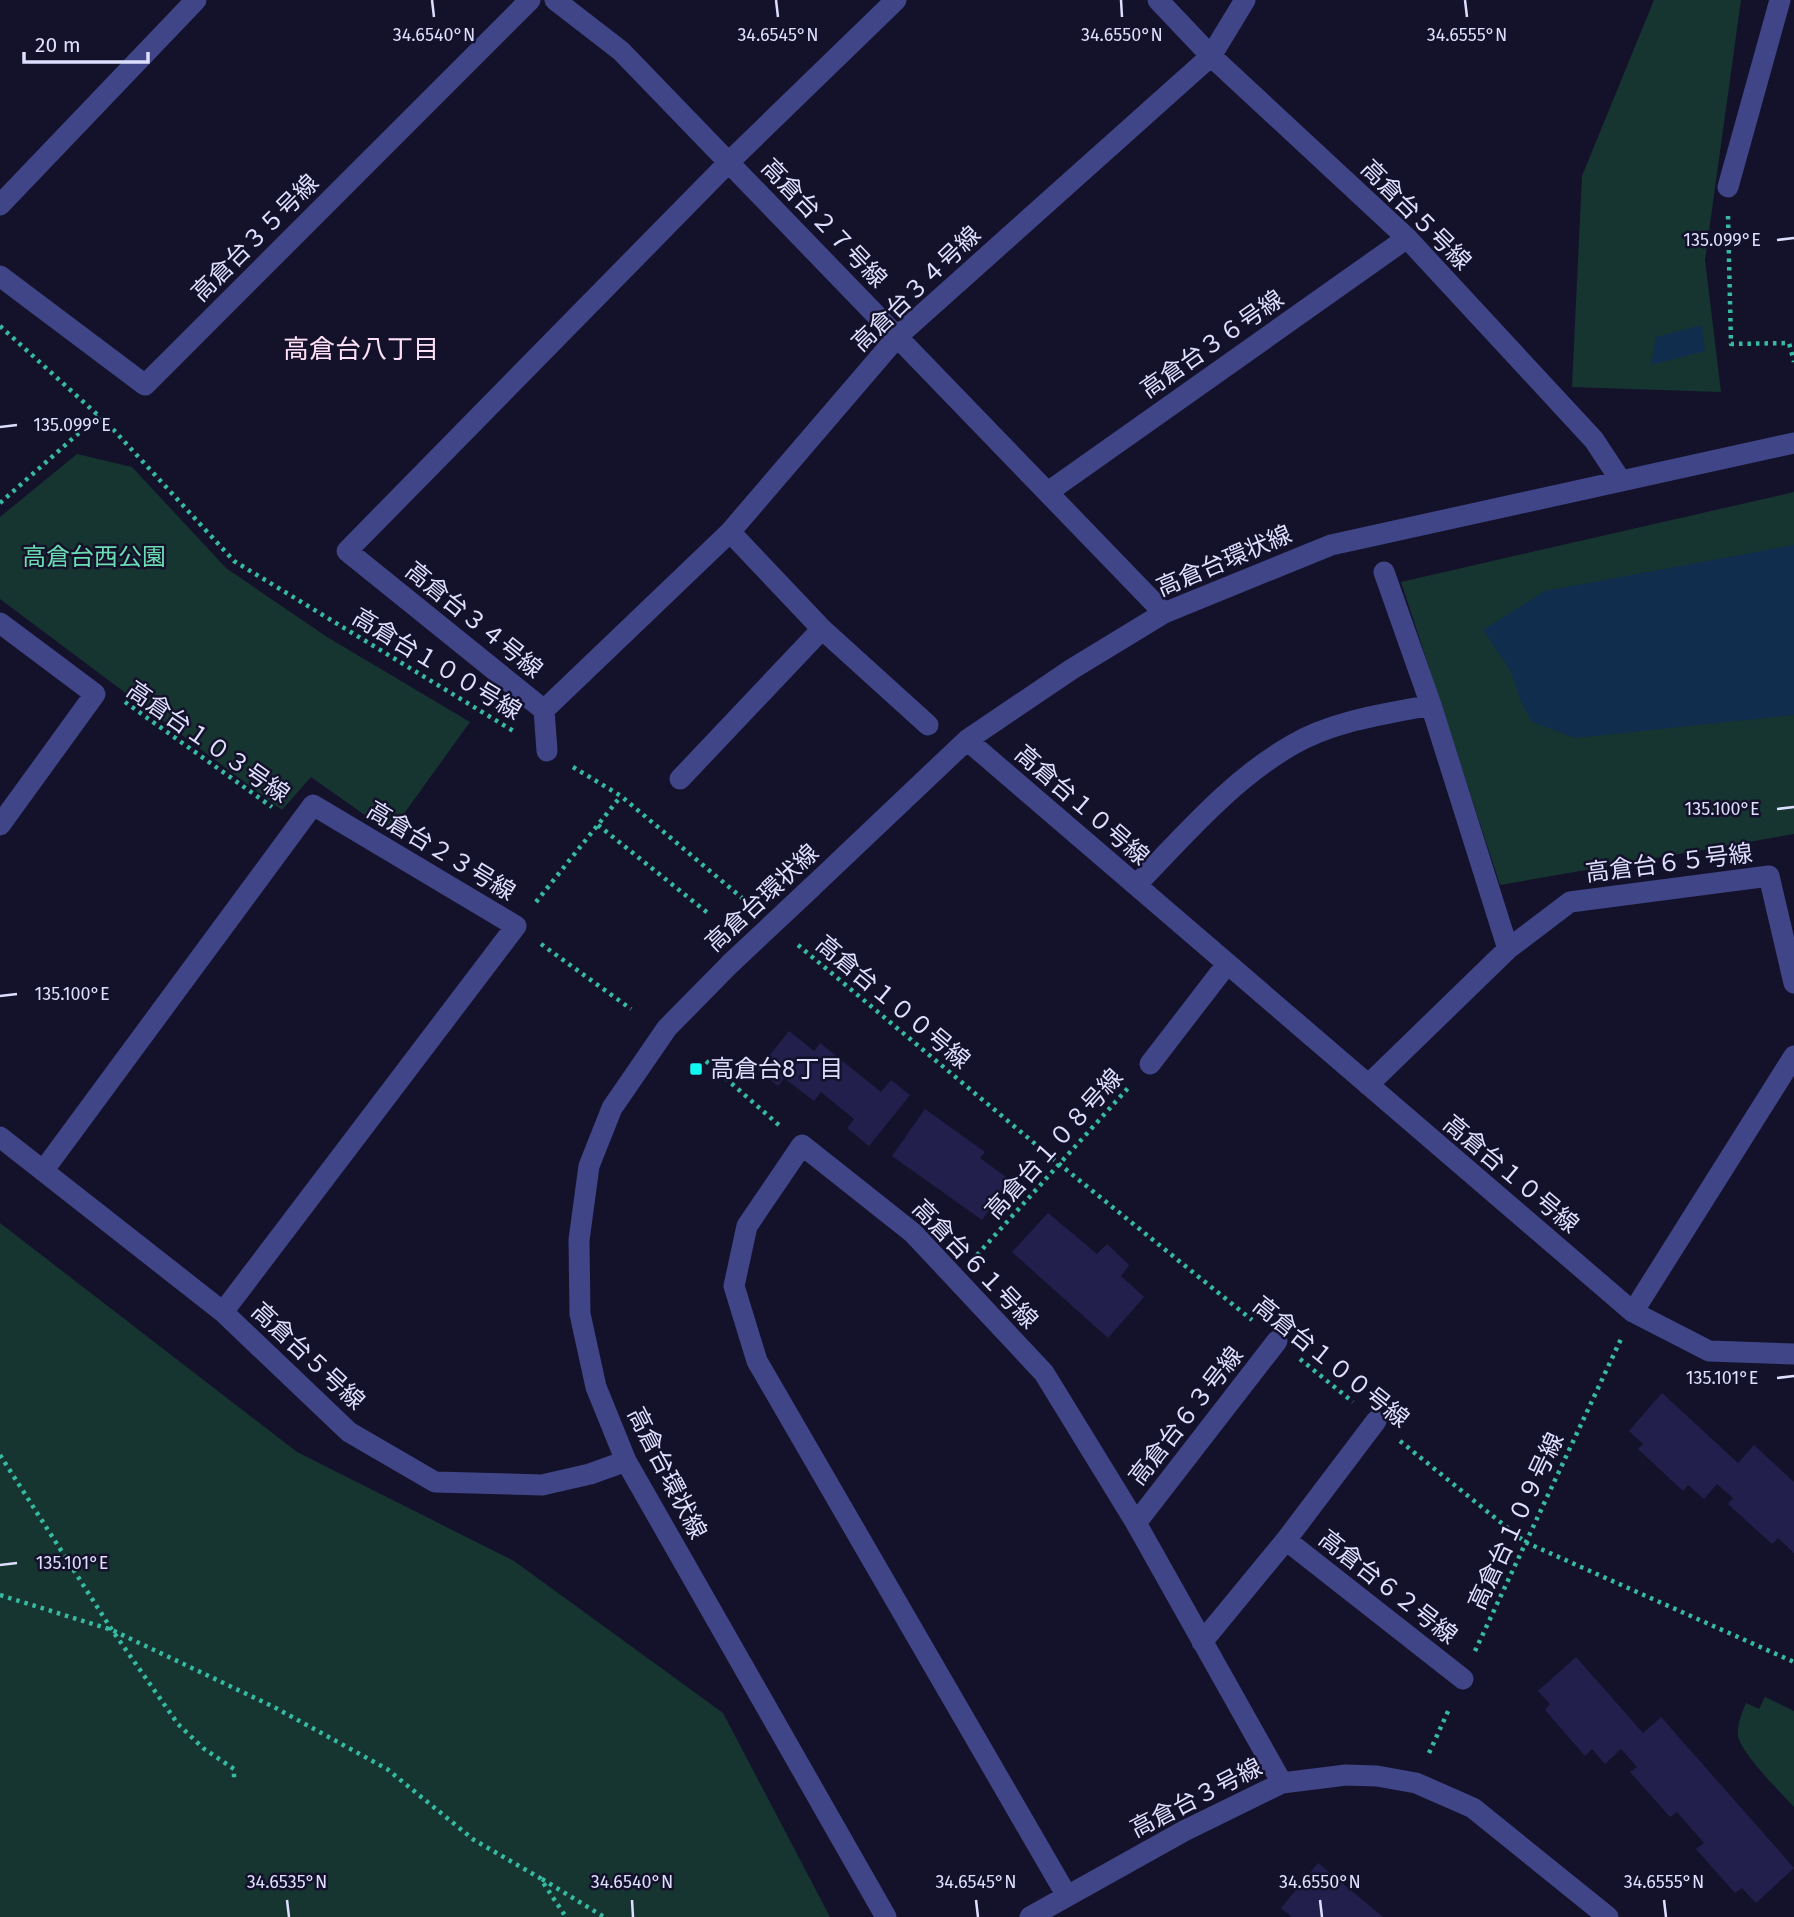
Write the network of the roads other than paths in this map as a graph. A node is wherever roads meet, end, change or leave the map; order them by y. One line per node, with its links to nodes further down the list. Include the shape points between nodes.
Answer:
1 (195, 0): 11 (street)
2 (530, 0): 13 (street, 高倉台３５号線, via 145,385)
3 (555, 0): 9 (street, 高倉台２７号線, via 621,51)
4 (896, 0): 9 (street, 高倉台３４号線)
5 (1158, 0): 8 (street, 高倉台５号線)
6 (1245, 0): 8 (street, 高倉台３４号線)
7 (1780, 0): 10 (street)
8 (1211, 56): 12 (street, 高倉台５号線); 14 (street, 高倉台３４号線)
9 (729, 162): 14 (street, 高倉台２７号線); 24 (street, 高倉台３４号線, via 347,551)
10 (1727, 187)
11 (0, 205)
12 (1407, 239): 16 (street, 高倉台５号線, via 1594,440); 17 (street, 高倉台３６号線)
13 (0, 276)
14 (898, 336): 17 (street, 高倉台２７号線); 18 (street, 高倉台３４号線)
15 (1794, 443): 16 (street, 高倉台環状線)
16 (1621, 481): 20 (street, 高倉台環状線, via 1331,545)
17 (1048, 492): 20 (street, 高倉台２７号線)
18 (730, 531): 22 (street); 24 (street, 高倉台３４号線)
19 (1384, 572): 23 (street)
20 (1164, 613): 26 (street, 高倉台環状線)
21 (0, 623): 29 (street, via 95,694)
22 (822, 629): 25 (street); 28 (street)
23 (1431, 705): 30 (street, via 1350,721 1292,744 1227,792); 31 (street)
24 (544, 710): 27 (street)
25 (928, 725)
26 (967, 740): 30 (street, 高倉台１０号線); 44 (street, 高倉台環状線, bridge, via 667,1028 612,1108 589,1166 579,1240 580,1314 596,1387)
27 (547, 751)
28 (680, 779)
29 (0, 825)
30 (1136, 885): 32 (street, 高倉台１０号線)
31 (1508, 949): 33 (street, 高倉台６５号線, via 1570,902 1769,876); 36 (street, 高倉台６５号線)
32 (1227, 964): 35 (street); 36 (street, 高倉台１０号線)
33 (1794, 983)
34 (1794, 1056): 40 (street)
35 (1150, 1064)
36 (1368, 1085): 40 (street, 高倉台１０号線)
37 (0, 1137): 38 (street, 高倉台５号線)
38 (43, 1171): 39 (street, 高倉台５号線); 39 (street, 高倉台２３号線, via 313,805 516,926)
39 (223, 1312): 44 (street, 高倉台５号線, via 349,1432 435,1482 542,1485)
40 (1633, 1312): 42 (street, 高倉台１０号線, via 1709,1351)
41 (1277, 1341): 45 (street, 高倉台６３号線)
42 (1794, 1354)
43 (1376, 1421): 46 (street)
44 (626, 1461): 51 (street, 高倉台環状線)
45 (1136, 1523): 47 (street, 高倉台６１号線); 50 (street, 高倉台６１号線, via 1044,1373 913,1233 802,1145 747,1226 734,1286 757,1361)
46 (1286, 1540): 47 (street, 高倉台６２号線); 48 (street, 高倉台６２号線)
47 (1202, 1642): 49 (street, 高倉台６１号線)
48 (1463, 1679)
49 (1282, 1783): 50 (street, 高倉台３号線); 53 (street, 高倉台３号線, via 1346,1775 1416,1783 1473,1808)
50 (1067, 1896): 52 (street, 高倉台３号線)
51 (886, 1917)
52 (1030, 1917)
53 (1608, 1917)

